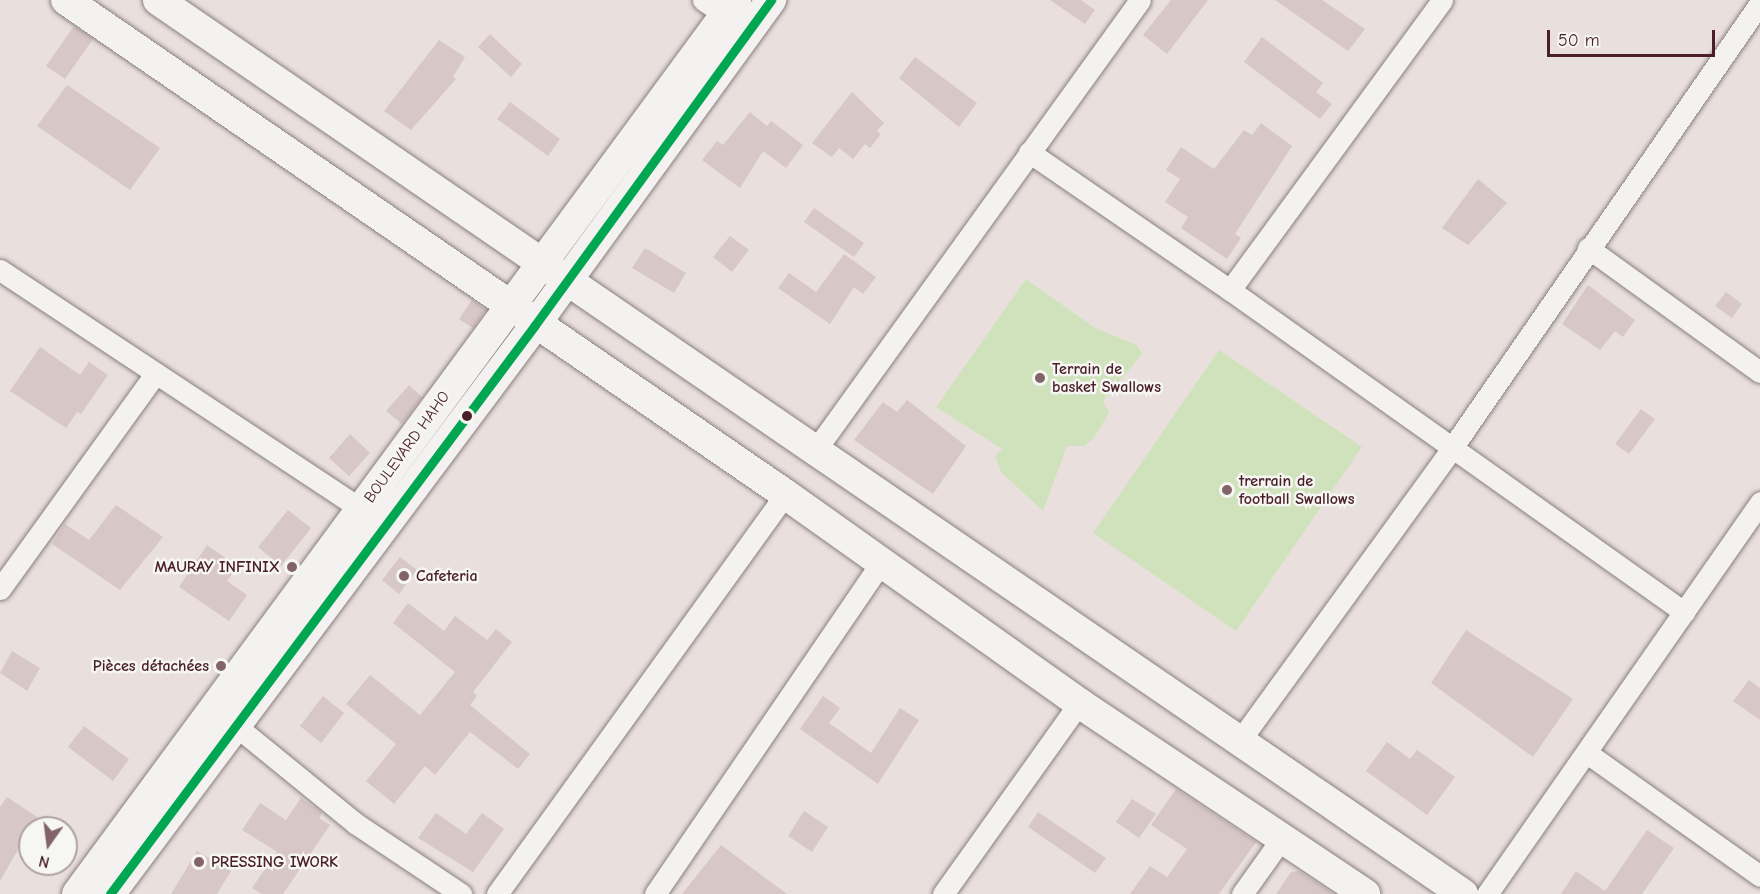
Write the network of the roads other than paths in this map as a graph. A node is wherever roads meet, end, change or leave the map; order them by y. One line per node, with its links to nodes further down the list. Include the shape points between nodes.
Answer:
1 (66, 0): 14 (main road)
2 (158, 0): 10 (main road)
3 (771, 0): 12 (main road, BOULEVARD HAHO)
4 (1140, 0): 8 (street)
5 (1442, 0): 13 (street)
6 (1760, 3): 9 (street)
7 (722, 5): 10 (main road, BOULEVARD HAHO)
8 (1029, 152): 13 (street); 19 (street)
9 (1588, 248): 16 (street); 18 (street)
10 (543, 262): 12 (main road); 14 (main road, BOULEVARD HAHO)
11 (0, 270): 17 (street)
12 (569, 279): 15 (main road, BOULEVARD HAHO); 19 (main road)
13 (1230, 290): 18 (street)
14 (511, 308): 15 (main road); 22 (main road, BOULEVARD HAHO)
15 (535, 325): 20 (main road); 27 (main road, BOULEVARD HAHO)
16 (1760, 372)
17 (156, 373): 22 (street); 24 (street)
18 (1452, 448): 25 (street); 28 (street)
19 (814, 452): 28 (main road)
20 (785, 494): 23 (main road); 35 (street)
21 (1760, 502): 25 (street)
22 (361, 509): 32 (main road, BOULEVARD HAHO)
23 (881, 563): 26 (main road); 36 (street)
24 (0, 589)
25 (1684, 612): 29 (street)
26 (1079, 704): 30 (main road); 37 (street)
27 (236, 726): 33 (main road, BOULEVARD HAHO); 34 (street, via 355,823)
28 (1238, 743): 40 (main road)
29 (1587, 753): 31 (street); 41 (street)
30 (1282, 838): 38 (street); 39 (main road)
31 (1760, 876)
32 (77, 894)
33 (110, 894)
34 (461, 894)
35 (497, 894)
36 (655, 894)
37 (943, 894)
38 (1242, 894)
39 (1365, 894)
40 (1463, 894)
41 (1487, 894)

